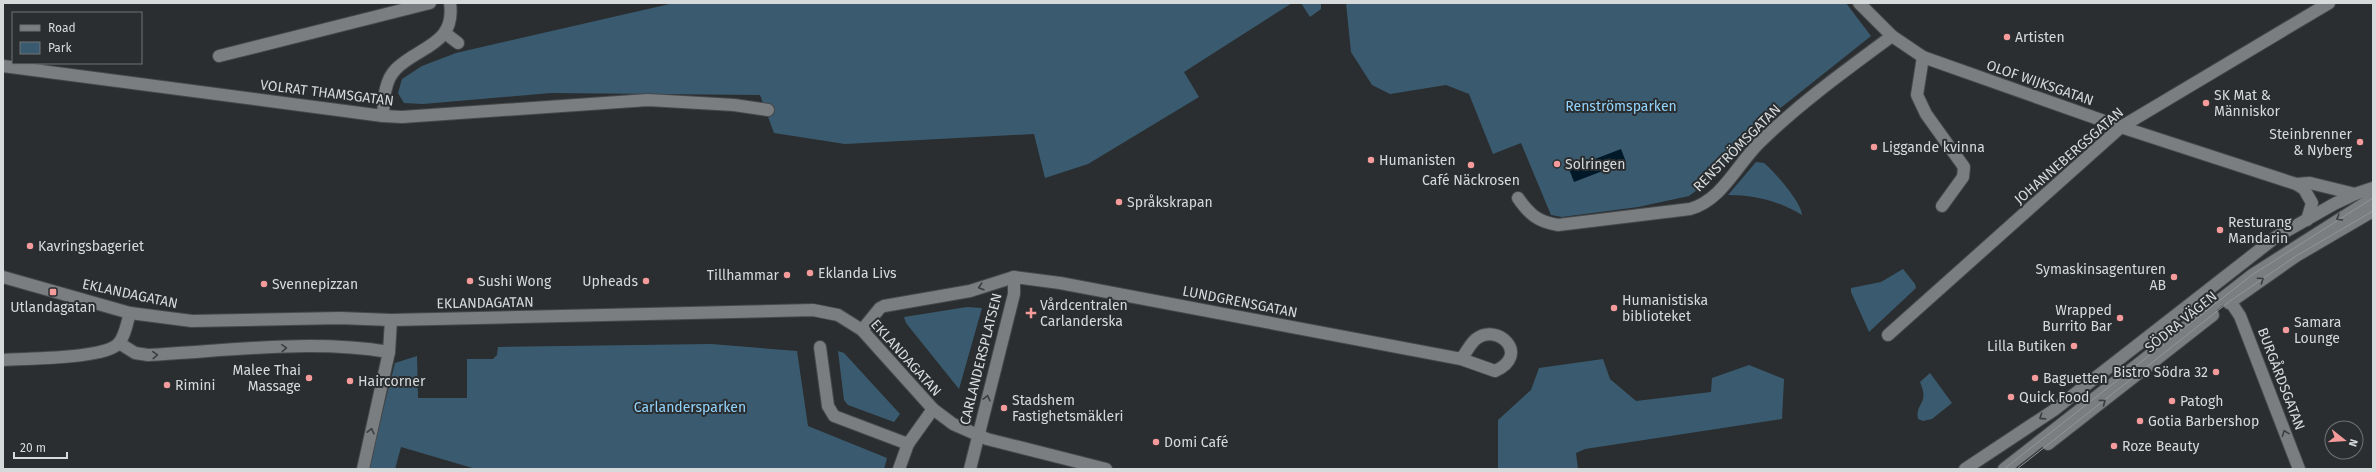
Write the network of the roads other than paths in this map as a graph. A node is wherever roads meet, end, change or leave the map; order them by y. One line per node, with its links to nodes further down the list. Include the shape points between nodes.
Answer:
1 (430, 3): 8 (street)
2 (450, 3): 5 (street, via 452,12)
3 (1859, 3): 6 (street, OLOF WIJKSGATAN)
4 (2329, 3): 13 (street, JOHANNEBERGSGATAN)
5 (445, 33): 7 (street); 12 (street, via 442,38 395,70 384,97)
6 (1892, 36): 9 (street, OLOF WIJKSGATAN); 17 (street, RENSTRÖMSGATAN, via 1820,89 1758,144 1704,205 1690,209 1558,225 1544,223 1529,214)
7 (458, 43)
8 (219, 56)
9 (1923, 57): 13 (street, OLOF WIJKSGATAN); 19 (street, via 1918,95 1926,114 1964,167 1963,177)
10 (3, 66): 12 (street, VOLRAT THAMSGATAN)
11 (768, 110): 12 (street, VOLRAT THAMSGATAN, via 734,105 648,100 402,117)
12 (383, 116)
13 (2121, 127): 14 (street, OLOF WIJKSGATAN); 31 (street, JOHANNEBERGSGATAN)
14 (2296, 184): 16 (street, OLOF WIJKSGATAN, via 2310,183); 21 (street, OLOF WIJKSGATAN, via 2304,189 2312,204)
15 (2373, 188): 16 (street, SÖDRA VÄGEN)
16 (2355, 194): 21 (street, SÖDRA VÄGEN)
17 (1518, 198)
18 (2373, 198): 22 (street, SÖDRA VÄGEN, one-way to 22)
19 (1942, 206)
20 (2373, 211): 27 (street, SÖDRA VÄGEN, one-way to 20, via 2296,256)
21 (2307, 220): 23 (street, SÖDRA VÄGEN, via 2276,237)
22 (2320, 230): 23 (street, SÖDRA VÄGEN); 45 (street, SÖDRA VÄGEN, via 2252,275)
23 (2240, 266): 44 (street, SÖDRA VÄGEN, one-way to 44, via 2054,410)
24 (3, 268): 26 (street)
25 (1014, 277): 30 (street, CARLANDERSPLATSEN, one-way to 30, via 970,290 884,306); 35 (street, LUNDGRENSGATAN, via 1060,283); 38 (street, CARLANDERSPLATSEN, one-way to 25, via 1014,294)
26 (7, 279): 28 (street, EKLANDAGATAN)
27 (2230, 301): 46 (street, SÖDRA VÄGEN, one-way to 27); 47 (street, BURGÅRDSGATAN, one-way to 27, via 2240,316)
28 (130, 313): 29 (street, EKLANDAGATAN, via 192,321 340,318); 32 (street)
29 (391, 320): 30 (street, EKLANDAGATAN, via 813,310 838,315); 34 (street)
30 (862, 330): 37 (street, EKLANDAGATAN)
31 (1888, 335)
32 (119, 343): 34 (street, one-way to 34, via 135,353 148,355 309,346); 36 (street, via 111,349 93,354)
33 (820, 347): 39 (street, via 828,406 834,416)
34 (389, 352): 40 (street, one-way to 34)
35 (1461, 359)
36 (3, 360)
37 (933, 409): 38 (street, EKLANDAGATAN, via 953,424); 39 (street, EKLANDAGATAN)
38 (977, 436): 42 (street, CARLANDERSPLATSEN); 43 (street, EKLANDAGATAN)
39 (908, 444): 41 (street)
40 (363, 469)
41 (899, 469)
42 (970, 469)
43 (1106, 469)
44 (1965, 469)
45 (2004, 469)
46 (2017, 469)
47 (2299, 469)

